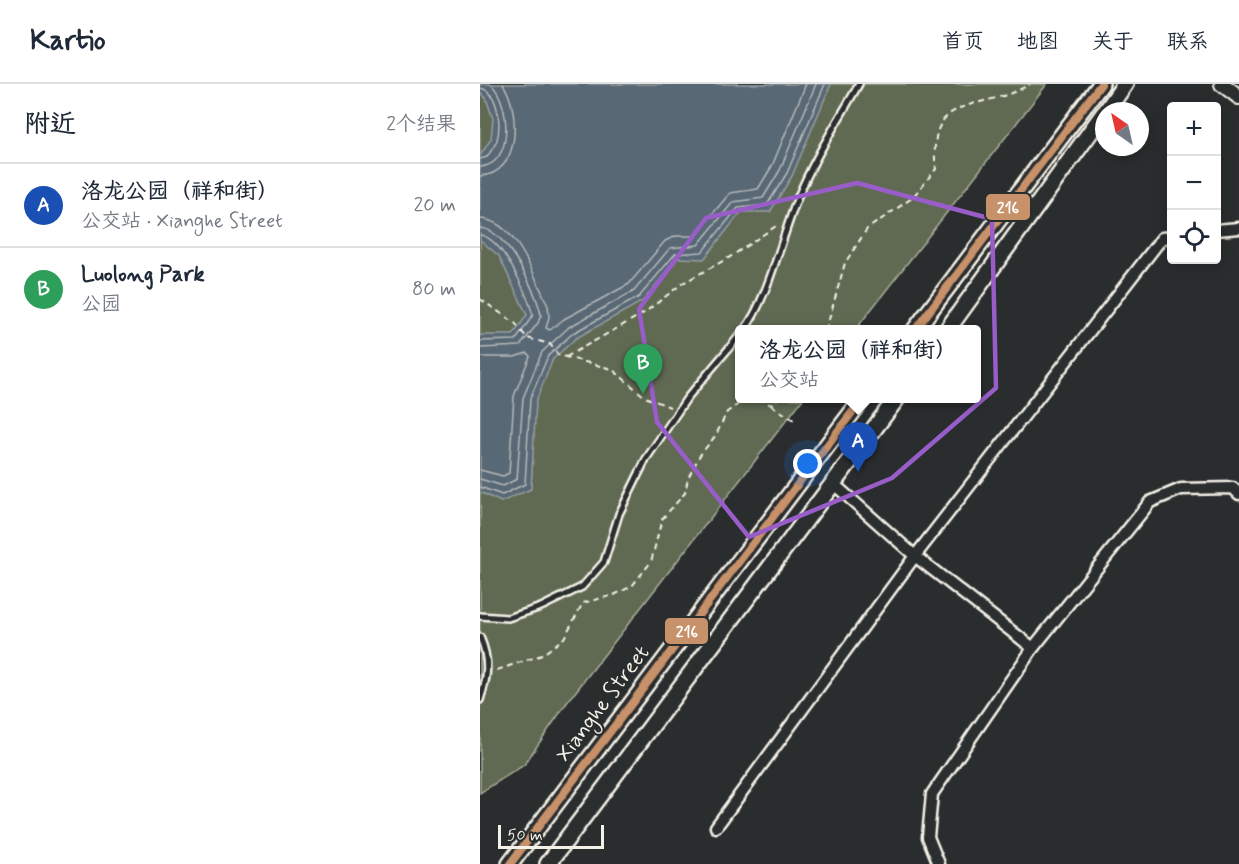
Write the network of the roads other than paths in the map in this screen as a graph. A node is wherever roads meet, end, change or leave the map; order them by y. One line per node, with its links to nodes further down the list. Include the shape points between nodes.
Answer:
1 (859, 84): 11 (lane, via 813,166)
2 (1101, 84): 12 (main road)
3 (1125, 84): 6 (main road)
4 (1222, 84): 5 (street)
5 (1239, 97)
6 (1112, 102)
7 (1095, 126): 13 (main road)
8 (1239, 228): 9 (street)
9 (1221, 230)
10 (1167, 238): 19 (street, via 1162,238)
11 (747, 325)
12 (919, 325)
13 (951, 325)
14 (735, 341): 20 (lane, via 678,411 646,459 620,514 604,562 582,587 508,618)
15 (860, 403): 25 (main road, Xianghe Street)
16 (894, 403): 17 (main road)
17 (835, 485): 19 (street); 26 (main road)
18 (1239, 494): 22 (street, via 1233,488 1180,489 1150,502)
19 (915, 556): 22 (street); 24 (street)
20 (480, 616)
21 (480, 637): 23 (lane, via 488,656 488,673)
22 (1033, 648): 27 (street, via 932,794 928,837)
23 (480, 700)
24 (716, 827)
25 (510, 864)
26 (548, 864)
27 (939, 864)

